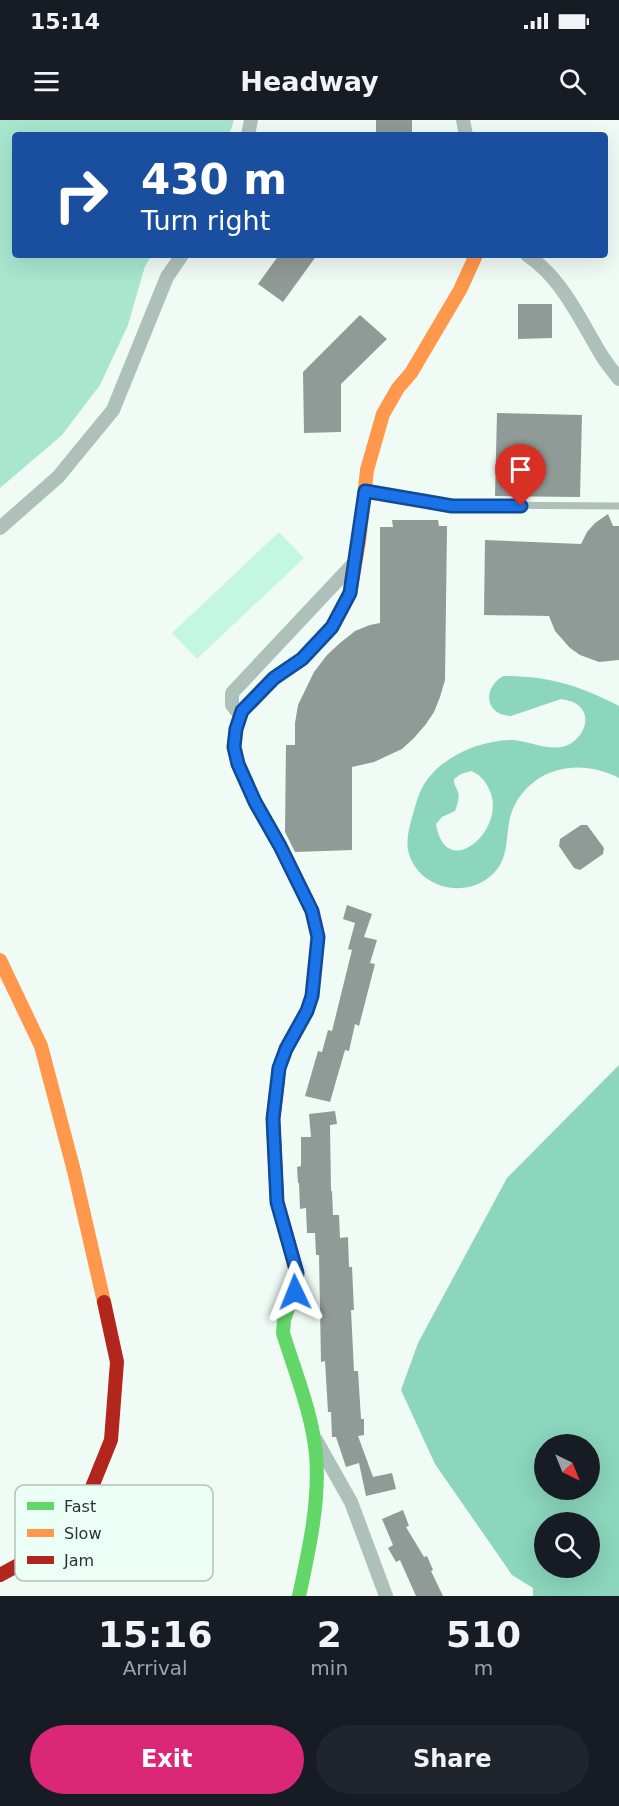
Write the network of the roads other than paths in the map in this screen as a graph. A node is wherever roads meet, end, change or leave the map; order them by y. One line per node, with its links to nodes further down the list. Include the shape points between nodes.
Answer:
1 (180, 258): 7 (street, via 167,277 113,410 58,477)
2 (475, 258): 5 (street, via 454,301 383,414)
3 (531, 258): 4 (street, via 553,278)
4 (619, 378)
5 (365, 491): 6 (lane, via 452,506); 8 (street)
6 (619, 506)
7 (0, 528)
8 (355, 562): 9 (street, via 350,593 332,627 302,659 258,693); 9 (street, via 232,693 232,705)
9 (240, 715): 11 (street, via 234,747 238,764 312,911 318,937 312,996 279,1068 273,1119 277,1202 297,1273 283,1333)
10 (0, 960): 12 (street, via 41,1046 117,1362 111,1440)
11 (313, 1436): 15 (street, via 315,1497); 16 (street, via 351,1502)
12 (93, 1485)
13 (15, 1567): 14 (street)
14 (0, 1575)
15 (299, 1596)
16 (386, 1596)

